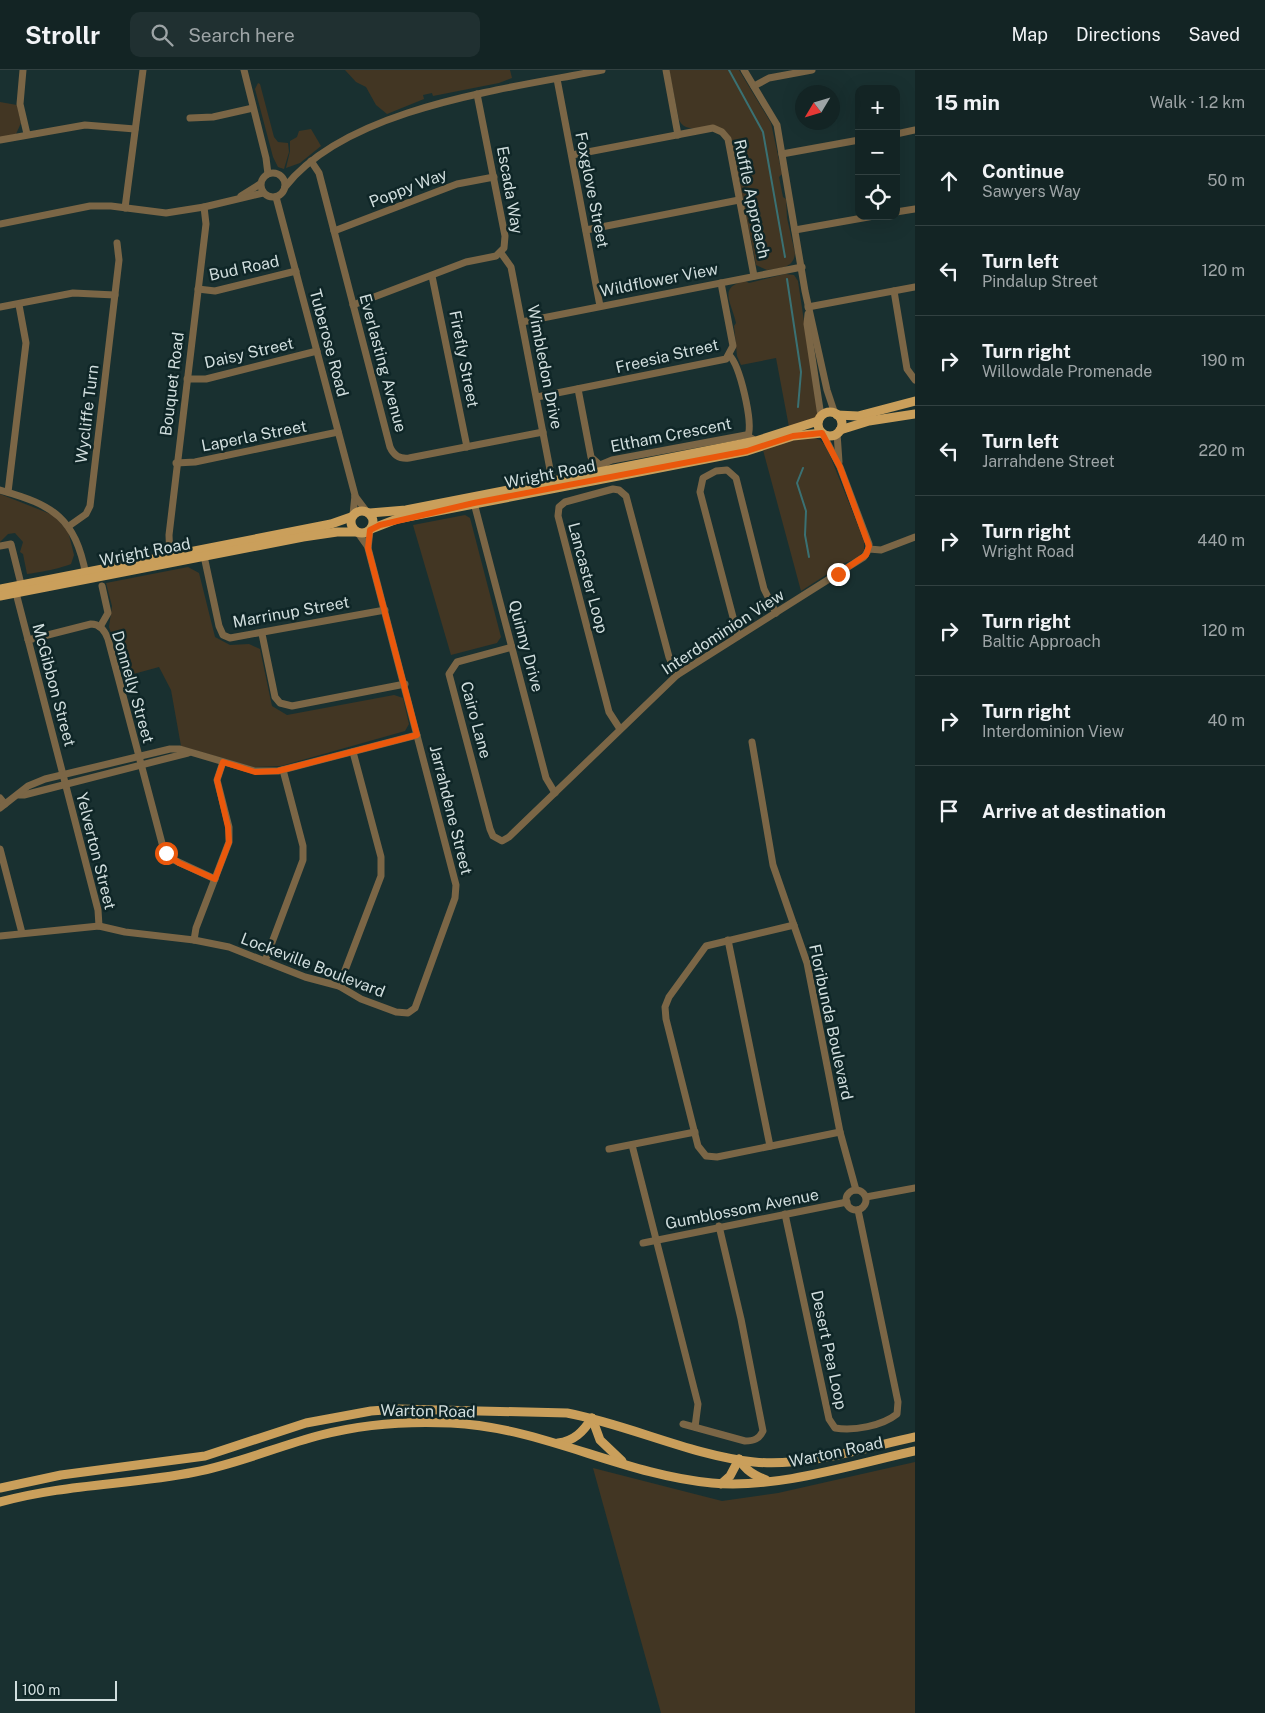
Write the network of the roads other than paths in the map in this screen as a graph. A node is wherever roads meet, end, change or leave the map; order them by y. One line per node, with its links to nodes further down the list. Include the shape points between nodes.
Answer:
1 (23, 70): 16 (street, via 20,104)
2 (142, 70): 13 (street)
3 (244, 70): 11 (street)
4 (602, 70): 8 (street)
5 (666, 70): 17 (street)
6 (744, 70): 9 (street)
7 (812, 70): 9 (street, via 769,78)
8 (557, 79): 10 (street); 21 (street, Foxglove Street)
9 (754, 86): 20 (street, via 777,126)
10 (477, 94): 22 (street, via 409,113 339,143); 26 (street, Escada Way)
11 (253, 108): 12 (street, via 213,117); 24 (street)
12 (190, 118)
13 (135, 129): 16 (street, via 85,125); 34 (street)
14 (915, 130): 15 (street)
15 (900, 133)
16 (27, 134): 18 (street)
17 (678, 135): 21 (street, Ruffle Approach); 32 (street, Ruffle Approach, via 713,128 723,133 728,139)
18 (0, 140)
19 (855, 141): 20 (street)
20 (782, 154): 40 (street)
21 (572, 156): 39 (street, Foxglove Street)
22 (311, 161): 23 (street); 41 (street, Everlasting Avenue, via 319,173)
23 (304, 167): 25 (street); 28 (street)
24 (268, 174): 25 (street); 27 (street)
25 (281, 176): 28 (street)
26 (494, 177): 41 (street, Poppy Way, via 457,184); 43 (street, Escada Way, via 506,240)
27 (260, 184): 29 (street); 31 (street)
28 (285, 187): 30 (street)
29 (263, 193): 30 (street); 31 (street)
30 (276, 197): 45 (street, Tuberose Road)
31 (234, 200): 33 (street)
32 (740, 200): 39 (street); 47 (street, Ruffle Approach)
33 (204, 207): 34 (street, via 166,213); 50 (street, Bouquet Road, via 206,224)
34 (125, 208): 38 (street, via 90,206)
35 (915, 209): 36 (street)
36 (900, 211)
37 (855, 219): 40 (street)
38 (0, 224)
39 (586, 230): 55 (street, Foxglove Street)
40 (795, 230): 44 (street)
41 (334, 231): 53 (street, Everlasting Avenue)
42 (117, 243): 52 (street, Wycliffe Turn, via 119,260)
43 (501, 253): 46 (street, Escada Way, via 466,262); 58 (street, Wimbledon Drive, via 511,267)
44 (802, 267): 47 (street, Wildflower View); 57 (street)
45 (296, 271): 50 (street, Bud Road, via 215,291); 59 (street, Tuberose Road)
46 (432, 276): 53 (street, Escada Way); 74 (street, Firefly Street)
47 (754, 276): 48 (street, Wildflower View)
48 (721, 283): 55 (street, Wildflower View); 60 (street, Freesia Street, via 733,342)
49 (915, 287): 51 (street)
50 (198, 289): 61 (street, Bouquet Road)
51 (894, 291): 57 (street); 62 (street, via 907,369)
52 (115, 295): 54 (street, via 73,293); 85 (street, Wycliffe Turn, via 90,506 86,514)
53 (353, 304): 74 (street, Everlasting Avenue, via 393,452 404,459)
54 (19, 305): 56 (street); 80 (street, via 26,343)
55 (600, 306): 58 (street, Wildflower View)
56 (0, 308)
57 (809, 308): 67 (street, via 827,390); 68 (street, via 808,324 821,400)
58 (522, 322): 64 (street, Wimbledon Drive)
59 (317, 351): 61 (street, Daisy Street, via 206,379); 70 (street, Tuberose Road)
60 (729, 355): 63 (street, Freesia Street, via 721,361); 73 (street, via 737,365)
61 (187, 379): 75 (street, Bouquet Road)
62 (915, 380)
63 (578, 389): 64 (street, Freesia Street); 76 (street, via 591,457)
64 (537, 397): 71 (street, Wimbledon Drive)
65 (915, 401): 67 (main road, via 858,416)
66 (915, 414): 69 (main road, via 869,421)
67 (836, 415): 68 (main road, via 828,413); 69 (main road, via 841,422)
68 (820, 419): 72 (main road, via 819,429); 73 (main road, Wright Road)
69 (839, 431): 72 (main road, via 831,436); 77 (street)
70 (338, 432): 75 (street, Laperla Street); 81 (street, Tuberose Road)
71 (543, 432): 74 (street, Everlasting Avenue); 79 (street, Wimbledon Drive)
72 (823, 434): 77 (street); 79 (main road, Wright Road, via 793,436 747,451)
73 (752, 438): 76 (street, Eltham Crescent, via 736,435); 78 (main road, Wright Road)
74 (467, 447)
75 (176, 463): 93 (street, Bouquet Road, via 168,539)
76 (600, 465): 78 (street, Eltham Crescent)
77 (840, 467): 91 (street)
78 (594, 473): 79 (main road, Wright Road)
79 (553, 485): 82 (main road, Wright Road); 83 (main road, Wright Road, via 406,510)
80 (4, 491): 85 (street, via 47,507)
81 (355, 495): 83 (street, Tuberose Road); 84 (street, Tuberose Road)
82 (474, 503): 86 (main road, Wright Road, via 397,519); 106 (street, Quinny Drive)
83 (369, 513): 84 (main road, via 360,510); 86 (main road, via 373,519)
84 (352, 516): 87 (main road, via 352,527); 93 (main road, Wright Road, via 331,524)
85 (70, 526): 94 (street)
86 (370, 530): 87 (main road); 90 (street, Jarrahdene Street)
87 (357, 532): 90 (street, Jarrahdene Street); 92 (main road, Wright Road, via 330,532)
88 (915, 537): 91 (street, Interdominion View, via 881,550)
89 (0, 546): 95 (street, via 11,544)
90 (368, 548): 100 (street, Jarrahdene Street)
91 (869, 550): 101 (street, Interdominion View, via 864,557)
92 (204, 556): 93 (main road, Wright Road); 103 (street, Marrinup Street, via 221,632 234,639)
93 (170, 560): 94 (main road, Wright Road)
94 (86, 576): 95 (main road, Wright Road); 98 (main road, Wright Road)
95 (22, 584): 97 (main road, Wright Road)
96 (102, 586): 102 (street, Donnelly Street, via 108,613)
97 (0, 588)
98 (16, 593): 99 (main road, Wright Road); 105 (street, McGibbon Street)
99 (0, 596)
100 (385, 610): 103 (street, Marrinup Street); 108 (street, Jarrahdene Street)
101 (776, 613): 104 (street, Interdominion View); 104 (street, via 764,589 736,478 727,470 709,474 703,478 700,492)
102 (100, 627): 105 (street, Donnelly Street, via 90,624); 114 (street, Donnelly Street, via 108,639)
103 (262, 634): 108 (street, via 275,696 284,705)
104 (738, 636): 107 (street, Interdominion View)
105 (28, 640): 118 (street, McGibbon Street)
106 (512, 648): 120 (street, Quinny Drive, via 546,778); 124 (street, Cairo Lane, via 457,662 449,674 490,829)
107 (677, 675): 109 (street, Interdominion View); 109 (street, Lancaster Loop, via 668,657 626,496 613,489 565,502 559,507 558,516 609,712)
108 (404, 684): 110 (street, Jarrahdene Street)
109 (620, 729): 120 (street, Interdominion View)
110 (417, 735): 112 (street); 135 (street, Jarrahdene Street, via 456,889 418,1005)
111 (752, 742): 127 (street, Floribunda Boulevard, via 773,866)
112 (353, 752): 117 (street); 134 (street, via 382,870)
113 (190, 753): 114 (street, via 170,749); 115 (street); 116 (street)
114 (138, 755): 116 (street, Donnelly Street); 118 (street)
115 (223, 762): 117 (street, via 255,772); 126 (street, via 217,780 229,842)
116 (140, 764): 119 (street); 126 (street, Donnelly Street, via 166,853 179,863)
117 (283, 770): 133 (street, via 303,846 303,860)
118 (63, 774): 119 (street, McGibbon Street); 121 (street, via 37,782)
119 (66, 783): 121 (street); 128 (street, Yelverton Street, via 98,910)
120 (556, 793): 124 (street, Interdominion View, via 510,837)
121 (18, 795): 123 (street)
122 (0, 798): 123 (street)
123 (3, 806)
124 (498, 840)
125 (0, 849): 129 (street)
126 (215, 879): 131 (street)
127 (794, 925): 132 (street); 137 (street, Floribunda Boulevard, via 809,970)
128 (99, 926): 129 (street, Lockeville Boulevard); 131 (street, Lockeville Boulevard)
129 (22, 933): 130 (street, Lockeville Boulevard)
130 (0, 936)
131 (194, 940): 133 (street, Lockeville Boulevard, via 229,947)
132 (728, 940): 136 (street, via 706,946 669,997 665,1008); 139 (street)
133 (265, 961): 134 (street, Lockeville Boulevard)
134 (339, 986): 135 (street, Lockeville Boulevard, via 361,999)
135 (408, 1013)
136 (695, 1132): 138 (street); 139 (street, via 701,1152 711,1157)
137 (840, 1132): 139 (street); 142 (street, Floribunda Boulevard)
138 (632, 1145): 140 (street); 148 (street)
139 (770, 1146)
140 (609, 1150)
141 (915, 1188): 143 (street)
142 (856, 1190): 143 (street); 144 (street, via 850,1193)
143 (866, 1198): 145 (street, via 864,1206)
144 (847, 1202): 145 (street, via 852,1209); 146 (street, Gumblossom Avenue)
145 (858, 1210): 146 (street, Desert Pea Loop, via 898,1402 896,1414 888,1421 846,1430 835,1428 829,1420)
146 (785, 1214): 147 (street, Gumblossom Avenue)
147 (719, 1226): 148 (street, Gumblossom Avenue); 152 (street, via 763,1431 760,1438 745,1441)
148 (657, 1240): 149 (street, Gumblossom Avenue); 152 (street, via 698,1404)
149 (643, 1243)
150 (592, 1418): 154 (main road, via 573,1439); 156 (main road, Warton Road); 157 (main road, Warton Road, via 567,1413 504,1411 371,1411 306,1423 212,1455); 158 (main road, via 600,1440)
151 (683, 1424): 152 (street)
152 (695, 1427)
153 (915, 1437): 156 (main road, Warton Road, via 793,1462)
154 (557, 1444): 158 (main road, Warton Road); 159 (main road, Warton Road, via 472,1425 393,1424 323,1434 215,1468)
155 (915, 1451): 160 (main road, Warton Road)
156 (739, 1459): 160 (main road, via 754,1475); 161 (main road, via 730,1476)
157 (157, 1464): 159 (main road); 162 (main road, Warton Road, via 61,1475)
158 (626, 1464): 161 (main road, Warton Road, via 684,1479)
159 (158, 1477): 163 (main road, Warton Road, via 70,1486)
160 (769, 1481): 161 (main road, Warton Road)
161 (720, 1484)
162 (0, 1488)
163 (0, 1502)

